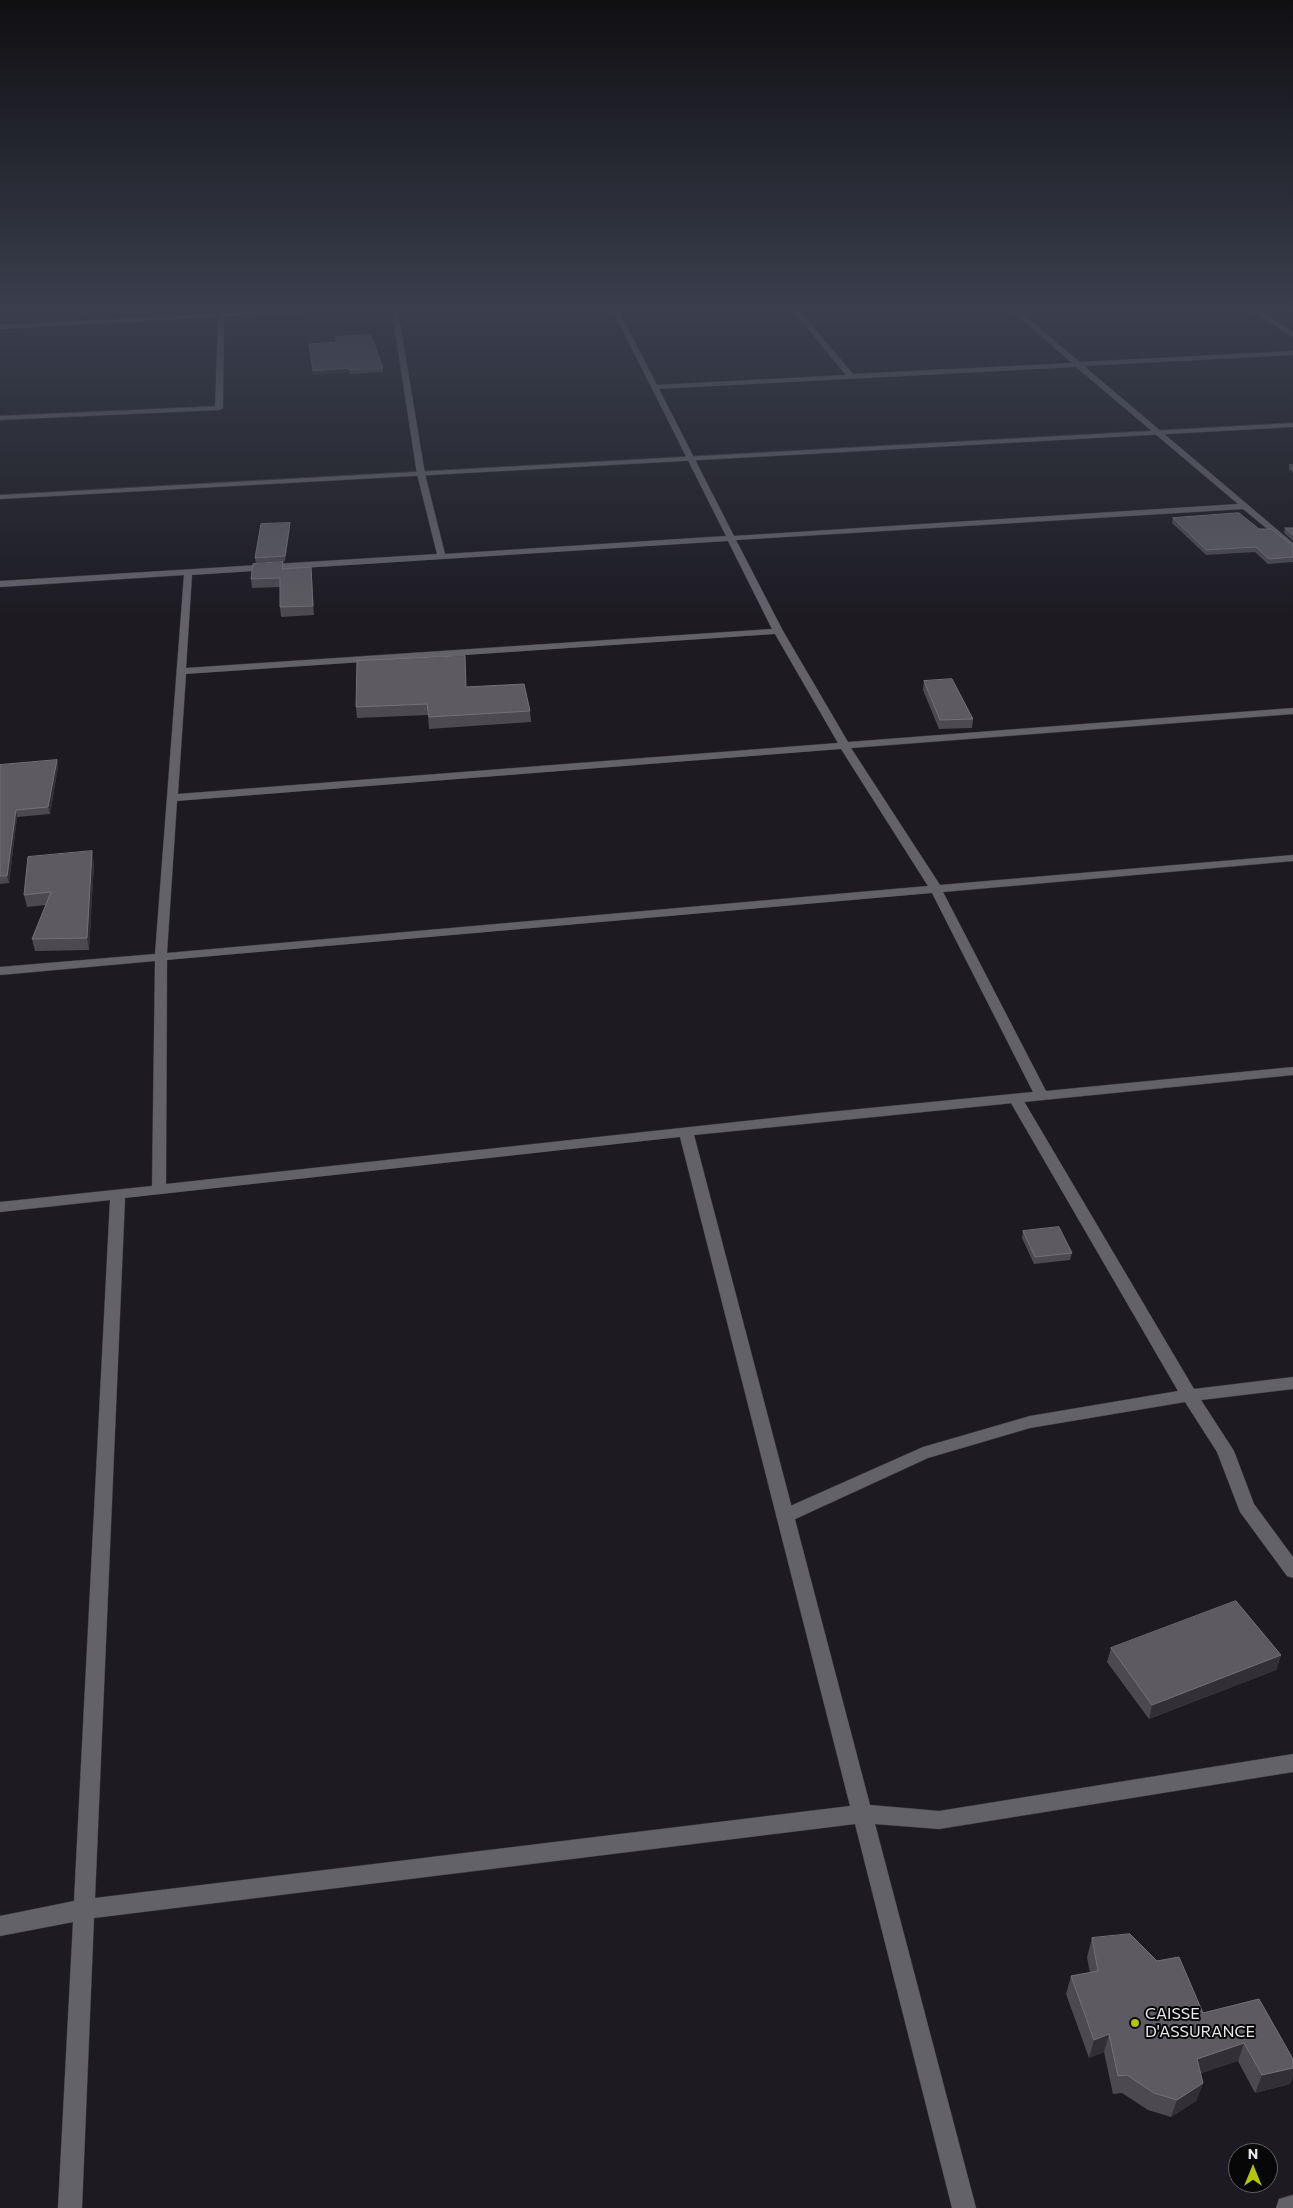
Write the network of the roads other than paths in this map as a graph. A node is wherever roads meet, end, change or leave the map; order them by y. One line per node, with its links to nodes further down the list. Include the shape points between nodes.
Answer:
1 (87, 414): 5 (street)
2 (411, 414): 9 (street)
3 (669, 414): 8 (street)
4 (1136, 414): 7 (street)
5 (0, 418)
6 (1293, 425): 7 (street)
7 (1158, 433): 8 (street); 11 (street)
8 (692, 459): 9 (street); 12 (street)
9 (421, 474): 10 (street); 14 (street)
10 (0, 497)
11 (1245, 506): 12 (street); 13 (street)
12 (731, 538): 14 (street); 17 (street)
13 (1293, 547)
14 (442, 557): 15 (street)
15 (188, 574): 16 (street); 18 (street)
16 (0, 584)
17 (778, 632): 18 (street); 20 (street)
18 (181, 671): 21 (street)
19 (1293, 711): 20 (street)
20 (844, 746): 21 (street); 23 (street)
21 (173, 798): 24 (street)
22 (1293, 858): 23 (street)
23 (936, 889): 24 (street); 27 (street)
24 (161, 957): 25 (street); 30 (street)
25 (0, 971)
26 (1293, 1071): 27 (street)
27 (1042, 1096): 28 (street)
28 (1015, 1098): 29 (street); 34 (street)
29 (686, 1132): 30 (street); 35 (street)
30 (159, 1190): 31 (street)
31 (118, 1194): 32 (street); 39 (street)
32 (0, 1207)
33 (1293, 1383): 34 (street)
34 (1189, 1395): 35 (street, via 1030,1422 923,1453); 36 (street, via 1225,1451 1246,1507)
35 (785, 1516): 38 (street)
36 (1293, 1571)
37 (1293, 1763): 38 (street, via 939,1820)
38 (862, 1814): 39 (street); 43 (street)
39 (85, 1910): 40 (street); 42 (street)
40 (0, 1926)
41 (1293, 2207): 44 (street)
42 (70, 2208)
43 (964, 2208)
44 (1288, 2208)

